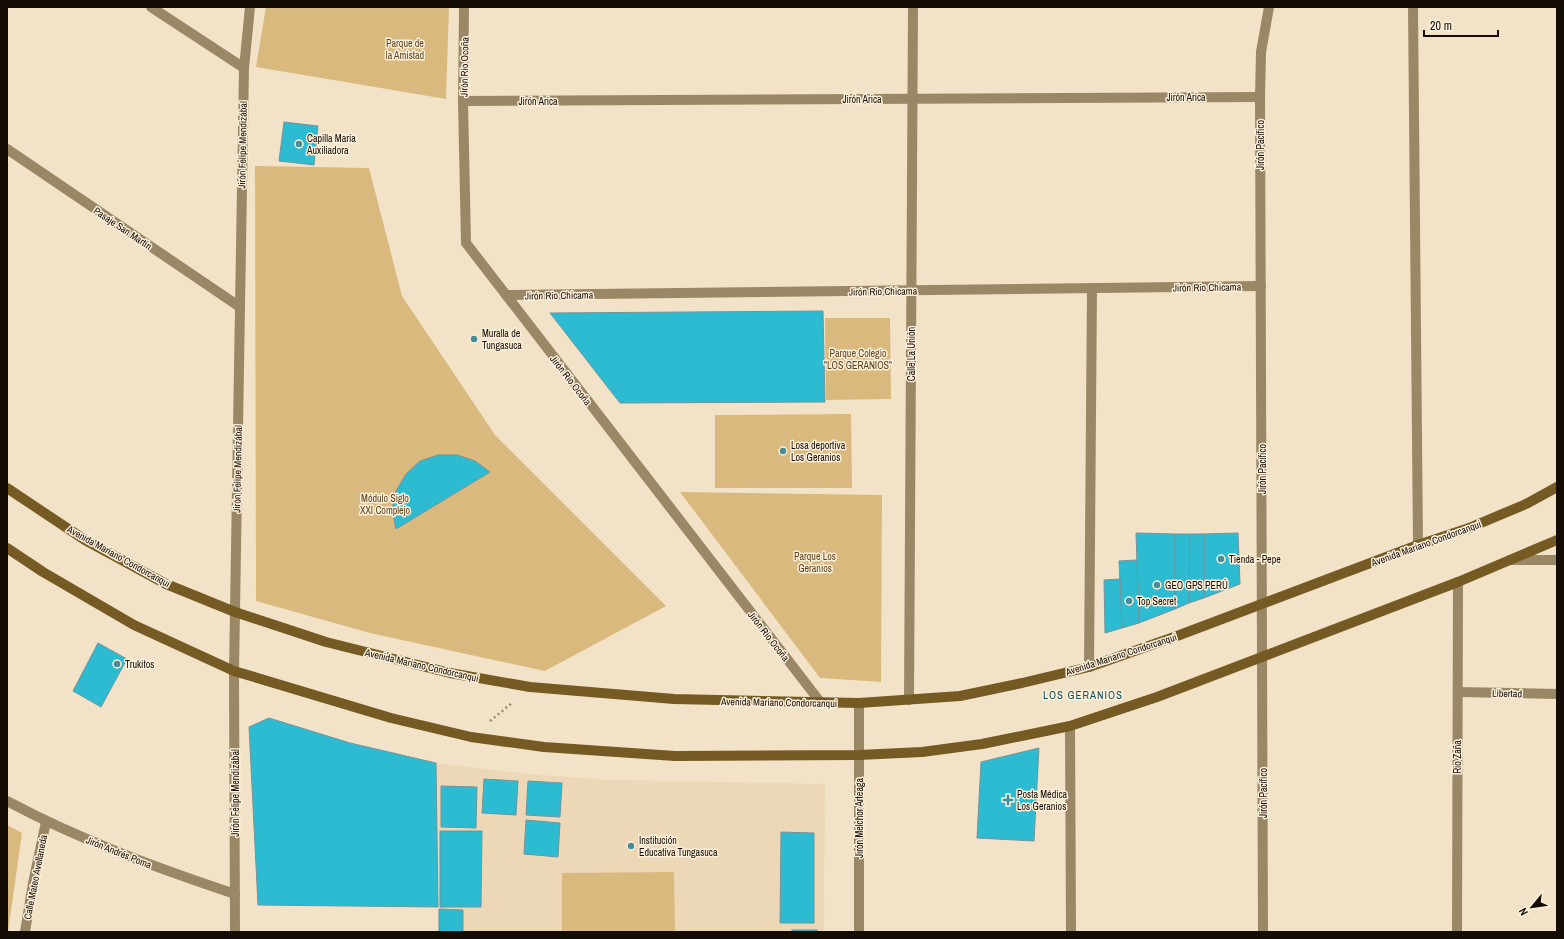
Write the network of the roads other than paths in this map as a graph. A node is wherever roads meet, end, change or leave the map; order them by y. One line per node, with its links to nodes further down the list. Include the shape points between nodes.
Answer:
1 (151, 7): 7 (street)
2 (250, 7): 7 (street, Jirón Felipe Mendizábal)
3 (464, 7): 10 (street, Jirón Rio Ocoña)
4 (913, 7): 9 (street, Calle La Unión)
5 (1269, 7): 8 (street, Jirón Pacífico, via 1261,52)
6 (1413, 7): 20 (street)
7 (244, 68): 16 (street, Jirón Felipe Mendizábal)
8 (1260, 97): 9 (street, Jirón Arica); 12 (street, Jirón Pacífico)
9 (913, 99): 10 (street, Jirón Arica); 14 (street, Calle La Unión)
10 (463, 101): 15 (street, Jirón Rio Ocoña, via 466,243)
11 (7, 149): 16 (street, Pasaje San Martín)
12 (1261, 286): 13 (street, Jirón Rio Chicama); 25 (street, Jirón Pacífico)
13 (1092, 288): 14 (street, Jirón Rio Chicama); 28 (street)
14 (911, 290): 15 (street, Jirón Rio Chicama); 32 (street, Calle La Unión)
15 (506, 295): 33 (street, Jirón Rio Ocoña)
16 (240, 307): 26 (street, Jirón Felipe Mendizábal)
17 (1557, 487): 20 (main road, Avenida Mariano Condorcanqui, via 1526,504 1469,528)
18 (7, 488): 26 (main road, Avenida Mariano Condorcanqui, via 85,540 166,584)
19 (1557, 540): 22 (main road)
20 (1418, 545): 25 (main road, Avenida Mariano Condorcanqui)
21 (7, 548): 29 (main road, via 134,625)
22 (1510, 560): 23 (street); 24 (main road)
23 (1557, 560)
24 (1458, 582): 27 (main road); 30 (street, Rio Zaña)
25 (1262, 605): 27 (street, Jirón Pacífico); 28 (main road, Avenida Mariano Condorcanqui)
26 (235, 612): 29 (street, Jirón Felipe Mendizábal); 33 (main road, Avenida Mariano Condorcanqui, via 326,642 450,673 530,687 674,699)
27 (1262, 656): 35 (main road, via 1157,697); 44 (street, Jirón Pacífico)
28 (1089, 667): 32 (main road, Avenida Mariano Condorcanqui, via 960,696)
29 (234, 671): 36 (main road, via 384,716 472,737 544,747 675,756); 39 (street, Jirón Felipe Mendizábal)
30 (1458, 692): 31 (street, Libertad); 45 (street, Rio Zaña)
31 (1557, 694)
32 (909, 700): 34 (main road, Avenida Mariano Condorcanqui)
33 (821, 703): 34 (main road, Avenida Mariano Condorcanqui)
34 (859, 703): 36 (street, Jirón Melchor Arteaga)
35 (1070, 726): 36 (main road, via 982,744 922,752); 43 (street)
36 (859, 756): 42 (street, Jirón Melchor Arteaga)
37 (7, 801): 38 (street, Jirón Andrés Poma)
38 (46, 822): 39 (street, Jirón Andrés Poma, via 106,848); 40 (street, Calle Mateo Avellaneda)
39 (235, 894): 41 (street, Jirón Felipe Mendizábal)
40 (25, 932)
41 (235, 932)
42 (859, 932)
43 (1071, 932)
44 (1263, 932)
45 (1457, 932)

